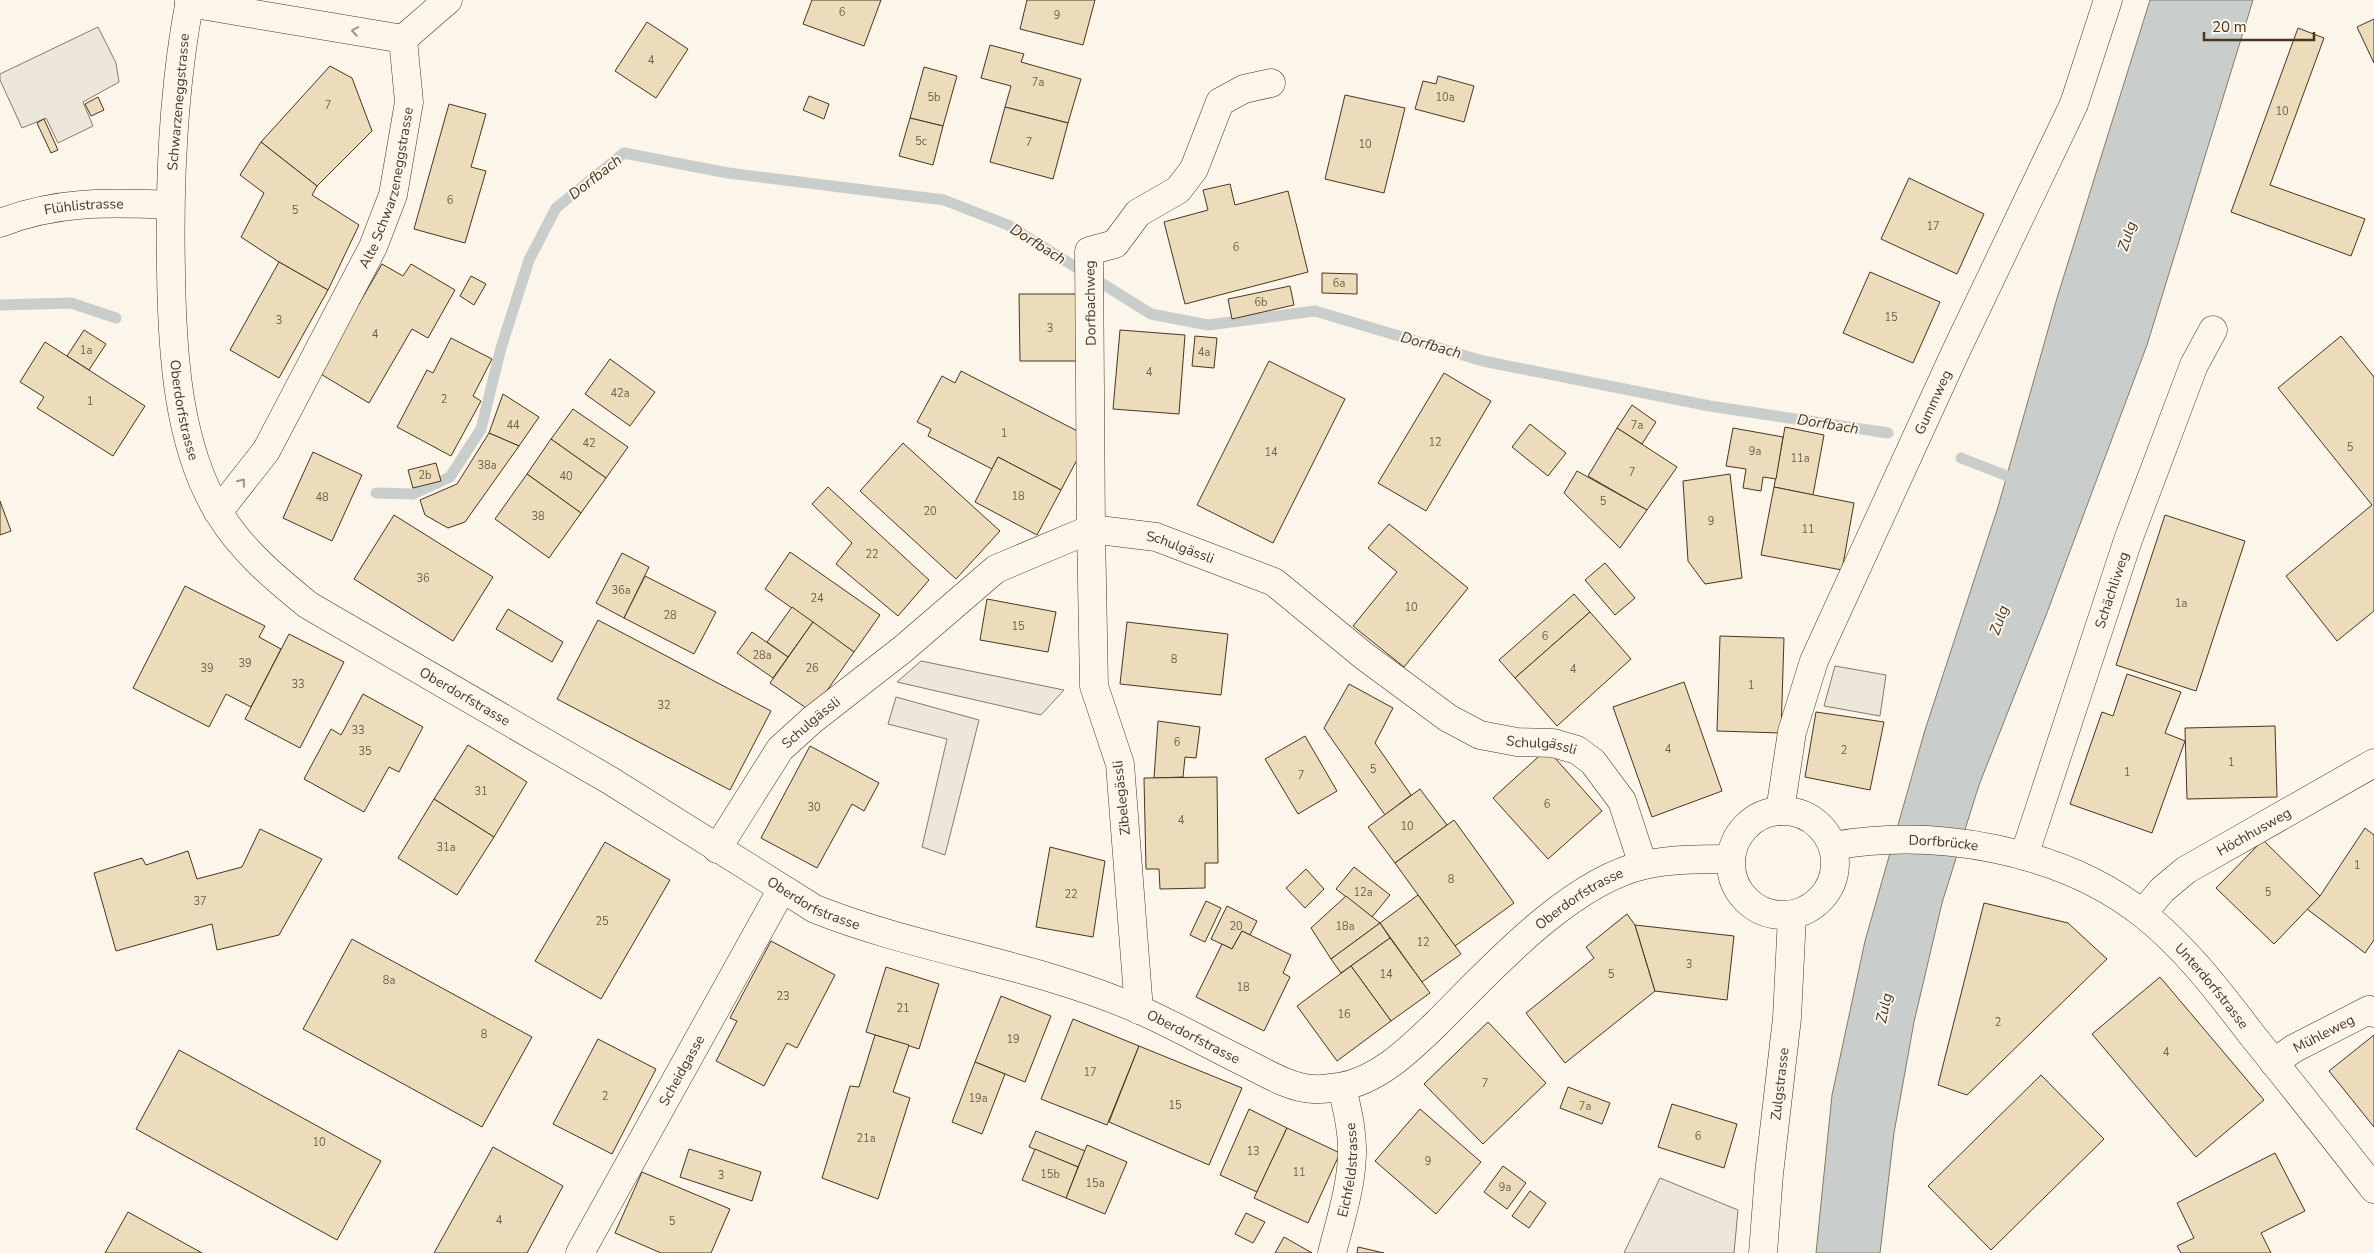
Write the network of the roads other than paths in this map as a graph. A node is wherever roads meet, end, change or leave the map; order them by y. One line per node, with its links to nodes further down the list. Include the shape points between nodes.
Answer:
1 (448, 0): 4 (street)
2 (2108, 0): 12 (street, Gummweg, via 2074,104 1956,350 1814,660 1792,732)
3 (189, 1): 4 (street, one-way to 3); 6 (street, Schwarzeneggstrasse, via 178,75)
4 (402, 39): 9 (street, Alte Schwarzeneggstrasse, one-way to 4, via 266,451 373,247 393,194 409,102)
5 (1271, 83): 10 (street, Dorfbachweg, via 1244,89 1220,102 1194,169 1178,190 1138,212 1115,244 1089,251)
6 (169, 205): 7 (street, Flühlistrasse, via 76,204 43,209); 9 (street, Oberdorfstrasse, via 171,300 180,393 200,475)
7 (0, 223)
8 (2213, 330): 15 (street, Schächliweg, via 2194,365)
9 (218, 512): 14 (street, Oberdorfstrasse, via 236,537 270,573 308,605 610,781)
10 (1090, 529): 14 (street, Schulgässli, via 996,569 903,649 812,720 780,749); 17 (street, Schulgässli, via 1156,537 1274,582 1364,656 1448,718 1480,735 1517,742 1554,743 1577,750 1593,762 1622,801); 21 (street, Zibelegässli, via 1094,686 1120,764)
11 (2374, 763): 19 (street, Höchhusweg, via 2186,870 2162,890)
12 (1780, 811): 13 (street, via 1794,811 1806,816 1827,834); 16 (street, via 1752,821 1734,844)
13 (1833, 846): 15 (street, Dorfbrücke, via 1887,839 1941,841); 20 (street, via 1835,872 1832,885 1815,905)
14 (717, 848): 18 (street, Oberdorfstrasse)
15 (2011, 854): 19 (street, Unterdorfstrasse, via 2101,887)
16 (1731, 859): 17 (street, Oberdorfstrasse, via 1683,859); 20 (street, via 1731,873 1736,886 1748,902 1765,913)
17 (1643, 865): 24 (street, Oberdorfstrasse, via 1601,881 1562,908 1520,942 1414,1045 1390,1064)
18 (782, 889): 21 (street, Oberdorfstrasse, via 815,909 852,924 1074,985); 26 (street, Scheidgasse)
19 (2142, 914): 23 (street, Unterdorfstrasse, via 2175,943 2219,991)
20 (1792, 916): 28 (street, Zulgstrasse, via 1788,1018)
21 (1140, 1010): 24 (street, Oberdorfstrasse, via 1297,1086 1312,1089)
22 (2374, 1013): 23 (street, Mühleweg, via 2369,1010)
23 (2274, 1062): 25 (street, Unterdorfstrasse)
24 (1342, 1087): 27 (street, Eichfeldstrasse, via 1352,1136 1352,1156)
25 (2374, 1189)
26 (580, 1253)
27 (1332, 1253)
28 (1763, 1253)

